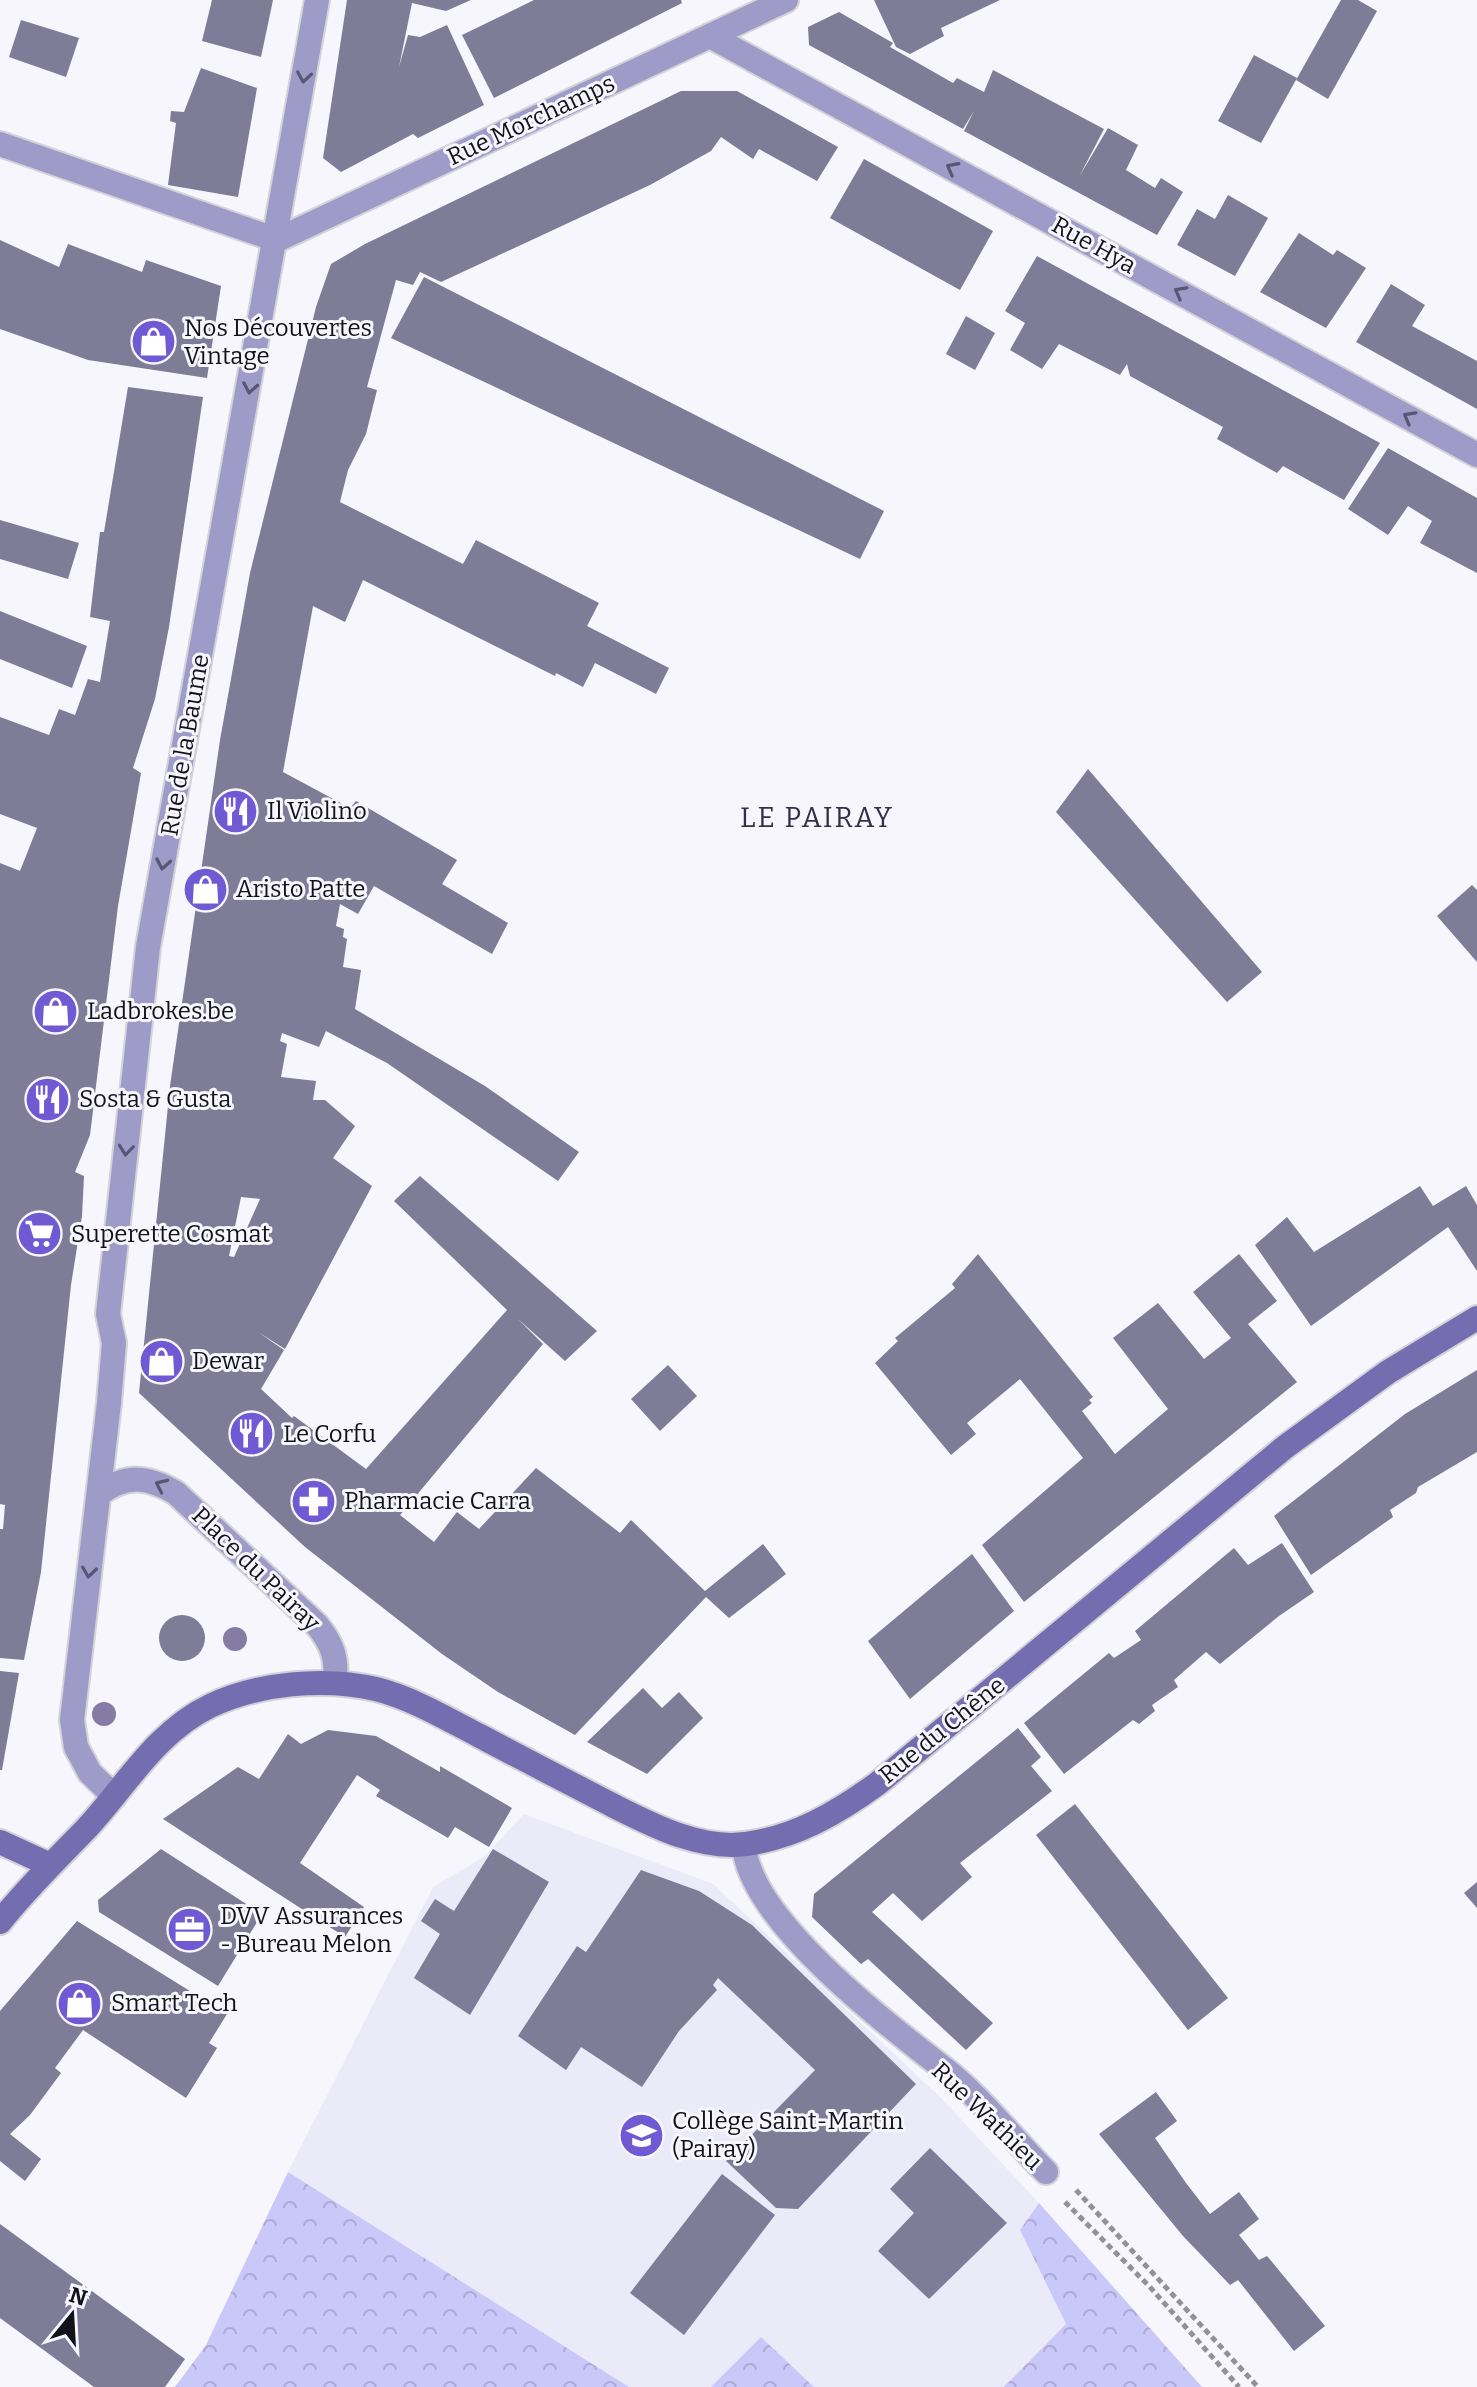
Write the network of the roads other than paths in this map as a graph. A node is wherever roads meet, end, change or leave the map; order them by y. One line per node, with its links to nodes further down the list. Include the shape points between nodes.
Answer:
1 (317, 0): 5 (street, Rue de la Baume, one-way to 5)
2 (786, 0): 3 (street, Rue Morchamps)
3 (710, 36): 5 (street, Rue Morchamps); 6 (street, Rue Hya, one-way to 3)
4 (0, 144): 5 (street)
5 (277, 240): 8 (street, Rue de la Baume, one-way to 8, via 148,947 108,1314 114,1343)
6 (1477, 455)
7 (1477, 1318): 12 (main road, Rue du Chêne, via 1388,1372 1285,1447 849,1805 817,1823)
8 (99, 1494): 9 (street, Place du Pairay, one-way to 8, via 332,1644 317,1625 176,1493 156,1481 135,1478 115,1482); 10 (street, one-way to 10, via 72,1720 76,1747 90,1773)
9 (335, 1683): 10 (main road, via 247,1693 210,1706 177,1727); 12 (main road, Rue du Chêne, via 377,1689 425,1708 659,1829)
10 (114, 1796): 13 (main road)
11 (0, 1842): 13 (main road)
12 (744, 1844): 15 (street, Rue Wathieu, via 749,1874 781,1920 833,1974 944,2068)
13 (48, 1864): 14 (main road)
14 (0, 1922)
15 (1046, 2172)

